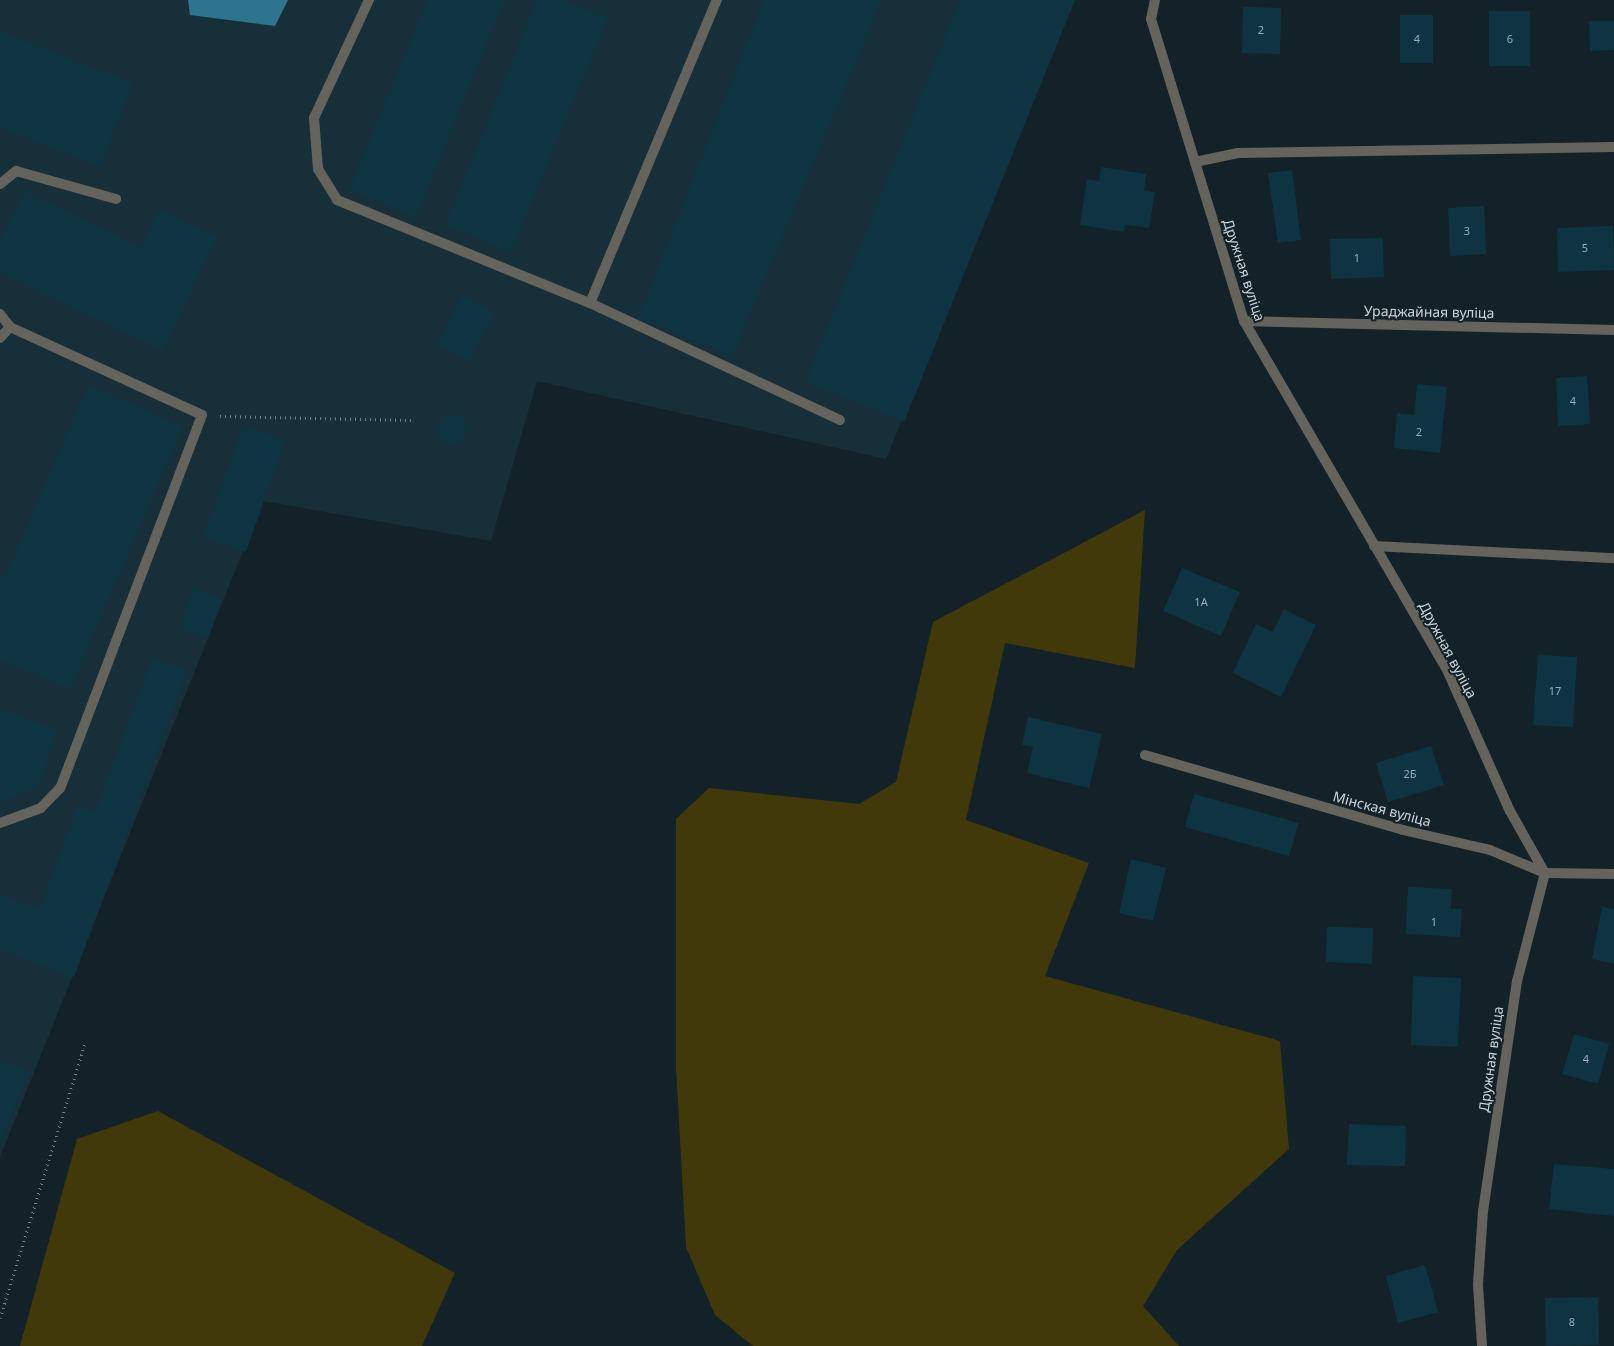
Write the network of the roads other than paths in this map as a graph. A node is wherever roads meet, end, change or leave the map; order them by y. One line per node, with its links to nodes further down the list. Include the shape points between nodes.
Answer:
1 (369, 0): 8 (street, via 314,118 318,169 337,200)
2 (717, 0): 8 (street)
3 (1155, 0): 5 (street, Дружная вуліца, via 1151,19)
4 (1614, 147): 5 (street, via 1238,153)
5 (1195, 162): 10 (street, Дружная вуліца)
6 (0, 184): 7 (street, via 16,171)
7 (116, 199)
8 (590, 302): 14 (street)
9 (0, 314): 11 (street)
10 (1244, 321): 12 (street, Ураджайная вуліца); 15 (street, Дружная вуліца)
11 (10, 327): 13 (street); 18 (street, via 202,415 60,788 41,808)
12 (1614, 330)
13 (0, 338)
14 (840, 420)
15 (1374, 546): 16 (street); 19 (street, Дружная вуліца, via 1448,672 1510,811)
16 (1614, 558)
17 (1144, 755): 19 (street, Мінская вуліца, via 1403,830 1490,850)
18 (0, 824)
19 (1545, 873): 20 (street, Мінская вуліца); 21 (street, Дружная вуліца, via 1517,982 1483,1211 1478,1285)
20 (1614, 874)
21 (1482, 1346)

